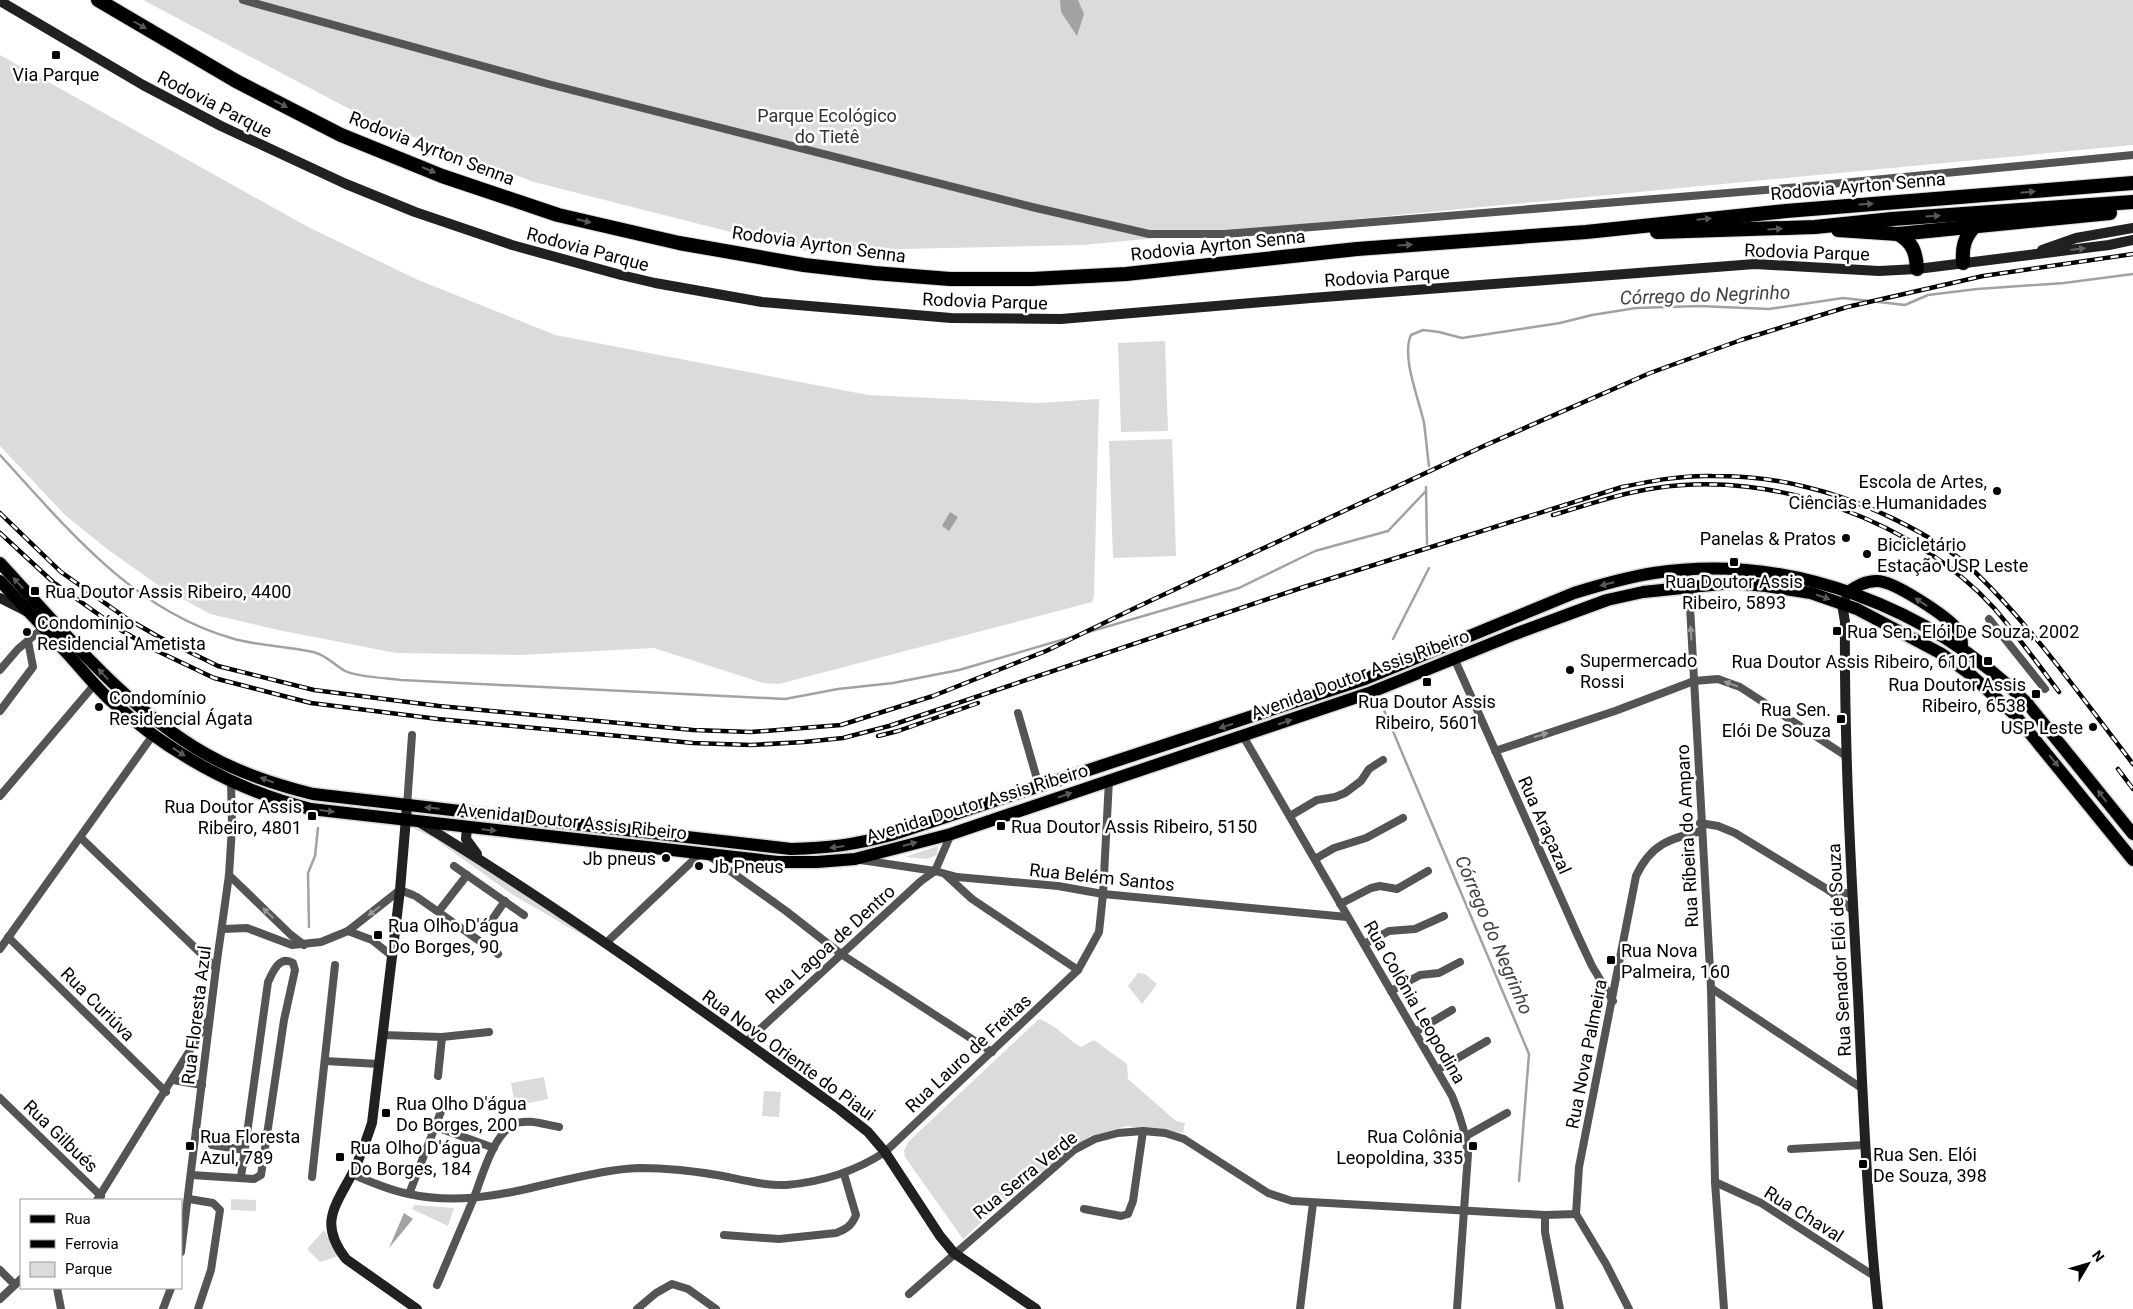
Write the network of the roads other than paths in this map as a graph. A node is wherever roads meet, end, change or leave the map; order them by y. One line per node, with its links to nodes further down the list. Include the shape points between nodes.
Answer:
1 (0, 0): 16 (street, Rodovia Parque, via 143,85 221,126 415,212 512,245 621,275 762,302 951,318 1061,319 1755,264 1879,271)
2 (98, 0): 11 (highway, Rodovia Ayrton Senna, one-way to 11, via 236,81 341,135 442,176 558,215 679,243 804,265 950,279 1032,280 1126,274 1357,249)
3 (243, 0): 4 (street, via 548,84 1149,234 1225,234 1790,188)
4 (2133, 155)
5 (2133, 183): 11 (highway, Rodovia Ayrton Senna, one-way to 5, via 1786,210)
6 (2133, 202): 9 (highway, Rodovia Ayrton Senna, one-way to 6)
7 (2133, 209): 8 (highway)
8 (1976, 225): 12 (highway); 15 (highway, via 1965,238)
9 (1815, 227): 11 (highway, Rodovia Ayrton Senna, one-way to 9); 12 (highway)
10 (2133, 228): 14 (street, Rodovia Parque, via 2076,238)
11 (1586, 232)
12 (1898, 234): 16 (highway, via 1912,244)
13 (2133, 240): 14 (street, Rodovia Parque, one-way to 13)
14 (2030, 256): 15 (street, Rodovia Parque)
15 (1963, 263): 16 (street, Rodovia Parque)
16 (1917, 269)
17 (0, 563): 49 (main road, Avenida Doutor Assis Ribeiro, one-way to 17, via 288,788 208,755 155,721 114,685)
18 (1688, 570): 20 (street, Rua Ríbeira do Amparo); 21 (main road, Avenida Doutor Assis Ribeiro, via 1758,571 1821,583); 47 (main road, Avenida Doutor Assis Ribeiro, one-way to 47, via 1655,573 1574,593 1365,678)
19 (0, 581): 25 (main road, Avenida Doutor Assis Ribeiro)
20 (1688, 586): 23 (main road, Avenida Doutor Assis Ribeiro, one-way to 23, via 1731,583 1766,586 1811,593); 32 (main road, Avenida Doutor Assis Ribeiro, via 1607,600); 34 (street, Rua Ríbeira do Amparo, one-way to 20)
21 (1848, 592): 23 (street); 30 (main road, Avenida Doutor Assis Ribeiro, via 1901,615); 30 (main road, one-way to 21, via 1961,636 1946,619 1891,583 1867,582)
22 (0, 598): 25 (street)
23 (1842, 604): 24 (main road, Avenida Doutor Assis Ribeiro); 27 (street, Rua Senador Elói de Souza)
24 (1857, 609): 27 (street); 31 (main road, Avenida Doutor Assis Ribeiro)
25 (30, 613): 28 (main road, Avenida Doutor Assis Ribeiro)
26 (1989, 619): 36 (street)
27 (1846, 622): 43 (street, Rua Senador Elói de Souza)
28 (43, 628): 29 (street); 35 (main road, Avenida Doutor Assis Ribeiro)
29 (28, 641): 33 (street); 37 (street, via 33,667)
30 (1962, 649): 31 (main road); 56 (main road, Avenida Doutor Assis Ribeiro, one-way to 30, via 2027,702)
31 (1942, 654): 61 (main road, Avenida Doutor Assis Ribeiro, one-way to 61, via 1972,675 2014,715)
32 (1454, 658): 41 (main road, Avenida Doutor Assis Ribeiro, one-way to 32, via 1369,693); 42 (street, Rua Araçazal)
33 (0, 670)
34 (1694, 680): 42 (street, one-way to 34, via 1615,711); 43 (street, one-way to 34, via 1736,685 1718,679); 54 (street, Rua Ríbeira do Amparo)
35 (95, 684): 39 (main road, Avenida Doutor Assis Ribeiro); 48 (street)
36 (2045, 689)
37 (0, 711)
38 (1018, 713): 47 (street)
39 (153, 734): 46 (main road, Avenida Doutor Assis Ribeiro, one-way to 46); 57 (street)
40 (412, 735): 49 (street)
41 (1243, 736): 45 (main road, Avenida Doutor Assis Ribeiro); 50 (street, Rua Colônia Leopodina)
42 (1495, 750): 97 (street, Rua Araçazal, via 1582,943)
43 (1846, 756): 72 (street, Rua Senador Elói de Souza)
44 (1383, 760): 50 (street, via 1369,769 1349,790 1335,797 1317,800)
45 (1109, 780): 55 (main road, Avenida Doutor Assis Ribeiro, one-way to 45); 71 (street, Rua Lauro de Freitas)
46 (231, 782): 52 (main road, Avenida Doutor Assis Ribeiro, one-way to 52, via 310,809); 67 (street, Rua Floresta Azul)
47 (1039, 786): 49 (main road, Avenida Doutor Assis Ribeiro, one-way to 49, via 890,835 826,848 791,849)
48 (0, 796)
49 (407, 806): 52 (street)
50 (1290, 816): 60 (street, Rua Colônia Leopodina)
51 (1404, 818): 60 (street)
52 (412, 821): 53 (main road, Avenida Doutor Assis Ribeiro); 62 (street, Rua Novo Oriente do Piaui); 69 (street)
53 (467, 827): 58 (main road, Avenida Doutor Assis Ribeiro, one-way to 58); 62 (street, Rua Novo Oriente do Piaui, via 466,839)
54 (1701, 827): 70 (street, via 1718,826 1735,833); 95 (street, Rua Ríbeira do Amparo); 97 (street, Rua Nova Palmeira, via 1664,842 1641,865 1630,895)
55 (951, 834): 59 (main road, Avenida Doutor Assis Ribeiro, one-way to 55); 64 (street)
56 (2133, 834)
57 (81, 838): 83 (street); 93 (street)
58 (703, 853): 59 (main road, Avenida Doutor Assis Ribeiro, via 778,862); 84 (street); 89 (street)
59 (855, 859): 64 (street, Rua Belém Santos)
60 (1315, 859): 74 (street, Rua Colônia Leopodina)
61 (2133, 860)
62 (487, 863): 84 (street, Rua Novo Oriente do Piaui)
63 (454, 866): 68 (street)
64 (935, 871): 66 (street, Rua Belém Santos); 89 (street, Rua Lagoa de Dentro)
65 (1428, 871): 74 (street, via 1397,889 1371,888)
66 (944, 874): 71 (street, Rua Belém Santos); 94 (street, via 972,900)
67 (229, 875): 81 (street, Rua Floresta Azul); 86 (street, one-way to 67)
68 (467, 875): 73 (street); 76 (street)
69 (400, 890): 76 (street); 82 (street, one-way to 82); 90 (street)
70 (1830, 892): 72 (street); 75 (street)
71 (1103, 894): 79 (street, Rua Belém Santos); 94 (street, Rua Lauro de Freitas, via 1099,932)
72 (1852, 894): 75 (street, Rua Senador Elói de Souza)
73 (505, 902): 77 (street); 80 (street)
74 (1340, 904): 79 (street, Rua Colônia Leopodina)
75 (1853, 911): 113 (street, Rua Senador Elói de Souza)
76 (439, 912): 88 (street)
77 (524, 915)
78 (1444, 916): 85 (street, via 1415,929 1389,931)
79 (1347, 917): 85 (street, Rua Colônia Leopodina)
80 (489, 924)
81 (223, 929): 86 (street, via 258,930 282,942); 93 (street, Rua Floresta Azul)
82 (348, 931): 86 (street); 90 (street, via 372,940)
83 (8, 937): 87 (street); 114 (street, Rua Curiúva)
84 (606, 943): 105 (street, Rua Novo Oriente do Piaui)
85 (1364, 944): 96 (street, Rua Colônia Leopodina)
86 (304, 945)
87 (0, 949)
88 (498, 954)
89 (841, 954): 105 (street, Rua Lagoa de Dentro); 106 (street)
90 (392, 956): 102 (street)
91 (1460, 962): 96 (street, via 1439,973 1420,974)
92 (335, 965): 107 (street)
93 (216, 968): 99 (street, Rua Floresta Azul)
94 (1078, 970): 106 (street, Rua Lauro de Freitas)
95 (1710, 988): 113 (street); 133 (street, Rua Ríbeira do Amparo)
96 (1391, 990): 101 (street, Rua Colônia Leopodina)
97 (1613, 1001): 141 (street, Rua Nova Palmeira, via 1579,1168)
98 (1452, 1010): 101 (street)
99 (210, 1018): 111 (street); 112 (street, Rua Floresta Azul)
100 (489, 1032): 103 (street)
101 (1415, 1032): 109 (street, Rua Colônia Leopodina)
102 (382, 1035): 103 (street); 108 (street)
103 (442, 1037): 110 (street)
104 (1487, 1041): 109 (street)
105 (746, 1042): 127 (street, Rua Novo Oriente do Piaui, via 854,1120)
106 (992, 1052): 127 (street, Rua Lauro de Freitas)
107 (325, 1061): 108 (street); 132 (street)
108 (379, 1064): 128 (street, via 372,1123)
109 (1437, 1070): 121 (street, Rua Colônia Leopodina, via 1452,1096)
110 (438, 1076)
111 (173, 1080): 112 (street); 114 (street)
112 (202, 1085): 130 (street, Rua Floresta Azul)
113 (1862, 1089): 123 (street, Rua Senador Elói de Souza)
114 (166, 1092): 135 (street)
115 (0, 1098): 135 (street, Rua Gilbués)
116 (442, 1109): 118 (street)
117 (1507, 1113): 121 (street)
118 (436, 1127): 124 (street); 134 (street)
119 (559, 1127): 124 (street, via 526,1121 516,1123 508,1128)
120 (1143, 1131): 138 (street, Rua Serra Verde, via 1184,1139 1268,1193 1292,1201); 139 (street, via 1133,1201 1128,1214 1121,1216); 145 (street, Rua Serra Verde, via 1095,1138 1074,1150)
121 (1466, 1136): 140 (street, Rua Colônia Leopodina)
122 (212, 1145): 126 (street)
123 (1865, 1145): 125 (street); 147 (street, Rua Senador Elói de Souza)
124 (494, 1148): 136 (street)
125 (1791, 1149)
126 (245, 1150): 131 (street); 131 (street, via 268,982 282,960 286,960 293,963 295,970 284,1020 263,1169 258,1178)
127 (885, 1152): 129 (street, Rua Lauro de Freitas); 145 (street, Rua Novo Oriente do Piaui)
128 (352, 1174): 134 (street, Rua Lauro de Freitas); 158 (street, via 331,1218 338,1248 356,1267)
129 (844, 1174): 136 (street, Rua Lauro de Freitas, via 785,1185 640,1168 612,1170); 143 (street, via 856,1215 845,1230 779,1239)
130 (191, 1175): 131 (street); 137 (street, Rua Floresta Azul)
131 (240, 1177)
132 (312, 1177)
133 (1715, 1182): 147 (street, Rua Chaval, via 1762,1203); 166 (street, Rua Ríbeira do Amparo)
134 (409, 1194): 136 (street, Rua Lauro de Freitas)
135 (99, 1198)
136 (474, 1198): 150 (street)
137 (189, 1199): 144 (street, Rua Floresta Azul); 157 (street, via 213,1204 220,1210 211,1270)
138 (1313, 1203): 140 (street, Rua Serra Verde); 162 (street)
139 (1084, 1209)
140 (1464, 1211): 142 (street, Rua Serra Verde); 163 (street, Rua Colônia Leopodina)
141 (1576, 1214): 142 (street, Rua Serra Verde); 165 (street)
142 (1545, 1215): 164 (street, via 1545,1232)
143 (724, 1235)
144 (182, 1245)
145 (954, 1253): 153 (street, Rua Serra Verde); 161 (street, Rua Novo Oriente do Piaui)
146 (0, 1270): 149 (street)
147 (1874, 1276): 167 (street, Rua Senador Elói de Souza)
148 (20, 1280): 149 (street)
149 (14, 1285): 154 (street)
150 (437, 1285)
151 (57, 1289): 155 (street)
152 (171, 1289): 156 (street)
153 (909, 1294)
154 (0, 1299)
155 (61, 1309)
156 (163, 1309)
157 (198, 1309)
158 (418, 1309)
159 (637, 1309): 160 (street, via 672,1284 688,1289)
160 (716, 1309)
161 (1036, 1309)
162 (1300, 1309)
163 (1457, 1309)
164 (1560, 1309)
165 (1629, 1309)
166 (1724, 1309)
167 (1878, 1309)

